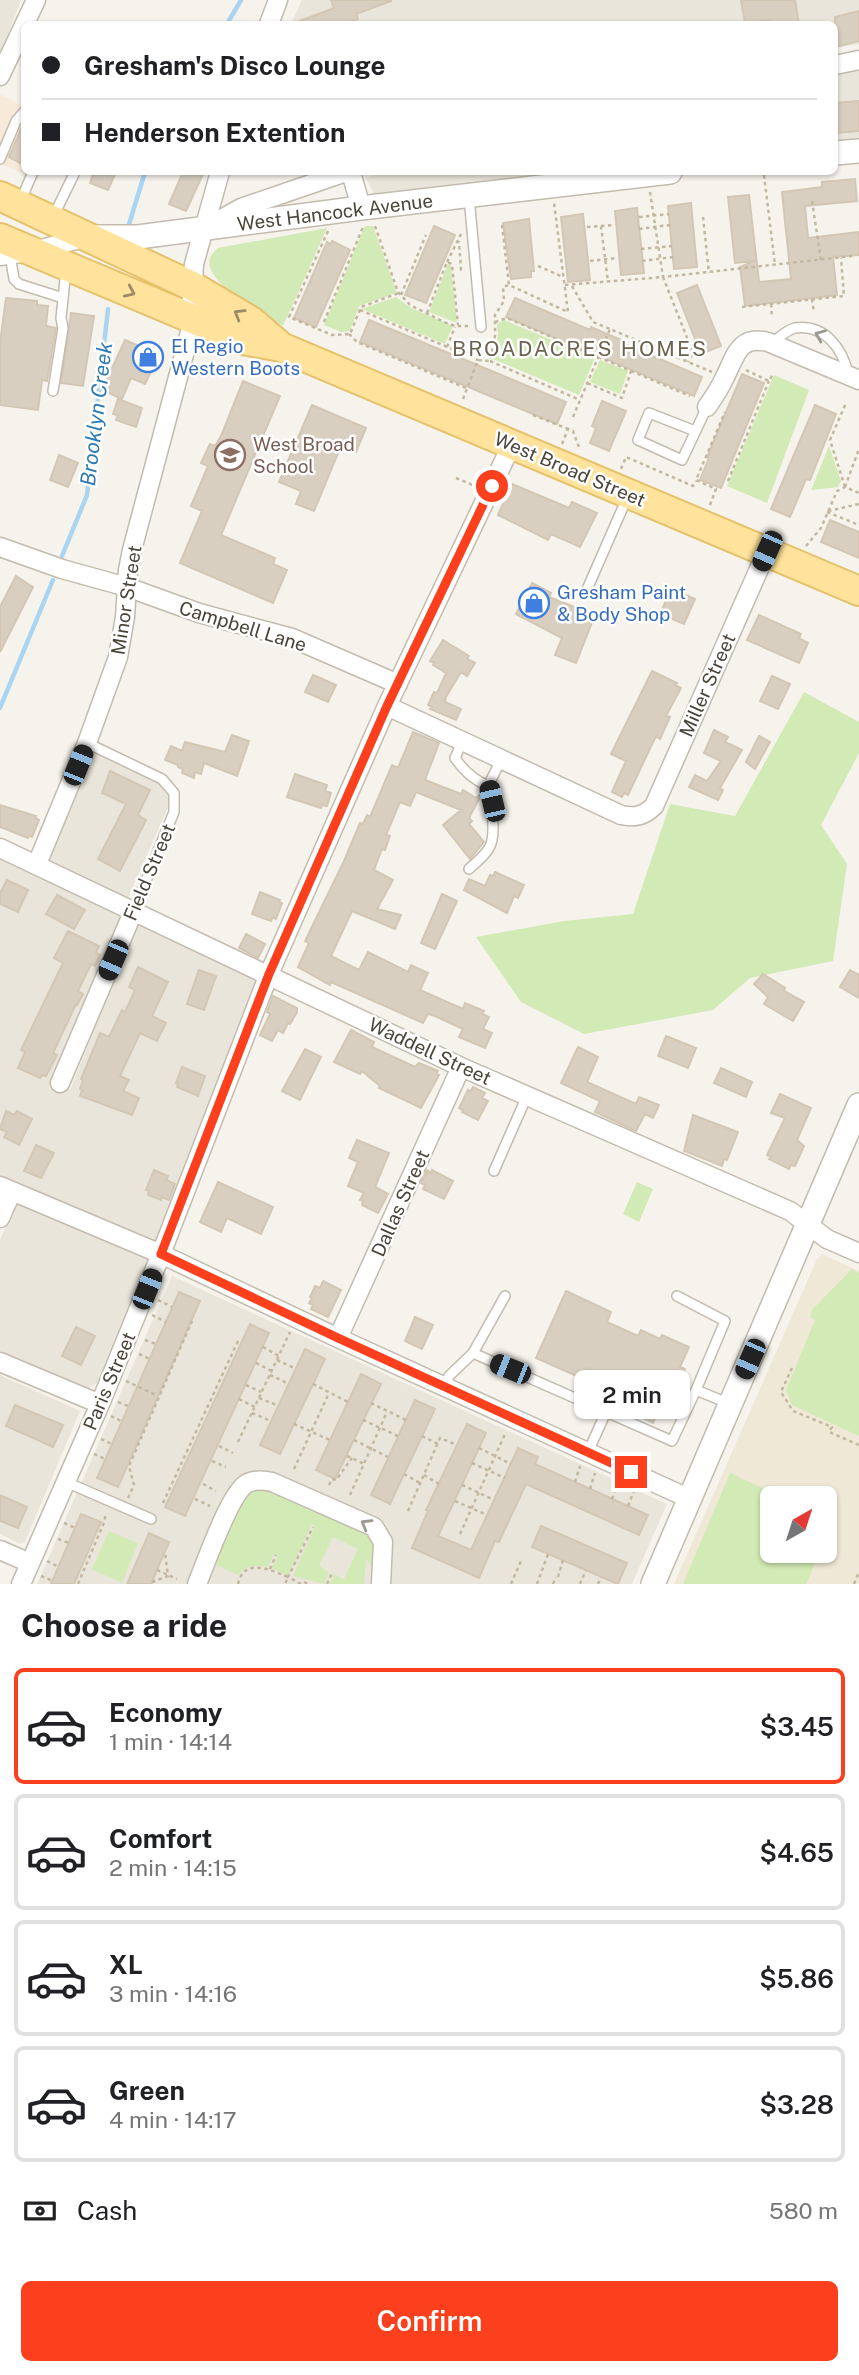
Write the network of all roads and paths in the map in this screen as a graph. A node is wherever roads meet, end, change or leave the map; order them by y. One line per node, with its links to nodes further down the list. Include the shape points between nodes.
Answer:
1 (36, 0): 3 (street)
2 (278, 0): 4 (street)
3 (26, 21)
4 (270, 21)
5 (21, 32): 8 (street)
6 (859, 60): 7 (street)
7 (838, 64)
8 (0, 76)
9 (21, 115): 12 (lane)
10 (859, 151): 11 (street)
11 (838, 153)
12 (0, 159)
13 (31, 175): 23 (lane)
14 (74, 175): 30 (lane)
15 (219, 175): 37 (street, Minor Street)
16 (339, 175): 37 (street, via 241,208)
17 (349, 175): 28 (street)
18 (645, 175): 21 (street, West Hancock Avenue)
19 (764, 175): 58 (path)
20 (649, 187): 25 (path)
21 (469, 196): 28 (street, West Hancock Avenue); 82 (lane)
22 (554, 199): 61 (path)
23 (10, 200): 30 (main road, West Broad Street)
24 (812, 201): 53 (path)
25 (654, 214): 26 (path); 27 (path); 36 (path)
26 (669, 214)
27 (639, 217)
28 (366, 218): 37 (street, West Hancock Avenue); 68 (path); 79 (path)
29 (703, 218): 60 (path)
30 (52, 220): 42 (main road, West Broad Street)
31 (614, 225): 35 (path)
32 (670, 225): 36 (path)
33 (330, 226): 77 (path)
34 (502, 226): 64 (path)
35 (601, 226): 38 (path); 51 (path)
36 (655, 227): 39 (path); 44 (path)
37 (204, 228): 42 (street, West Hancock Avenue, via 138,237); 66 (street, Minor Street)
38 (587, 228)
39 (639, 229)
40 (460, 234): 56 (path)
41 (426, 235): 68 (path)
42 (87, 237): 45 (street, West Hancock Avenue); 66 (main road, West Broad Street)
43 (672, 246): 44 (path)
44 (657, 247): 46 (path); 52 (path)
45 (11, 250): 57 (main road, West Broad Street); 69 (lane, via 14,279 19,285)
46 (641, 250)
47 (852, 256): 50 (path)
48 (673, 257): 52 (path)
49 (617, 258): 51 (path)
50 (841, 258): 53 (path); 70 (path, via 844,296)
51 (605, 259): 54 (path); 63 (path)
52 (659, 260): 55 (path); 62 (path)
53 (821, 260): 58 (path)
54 (590, 261)
55 (642, 261)
56 (447, 262): 74 (path); 81 (path, via 452,264)
57 (67, 265): 69 (lane); 78 (main road, West Broad Street, one-way to 78)
58 (775, 265): 60 (path)
59 (538, 266): 61 (path)
60 (709, 273): 62 (path)
61 (563, 277): 67 (path)
62 (663, 277): 63 (path); 91 (path, via 693,353)
63 (608, 282): 65 (path)
64 (509, 285): 67 (path, via 568,312); 80 (path, via 503,286 504,301)
65 (571, 285): 67 (path); 83 (path, via 593,322)
66 (192, 286): 78 (street, Minor Street); 85 (main road, West Broad Street, one-way to 66)
67 (564, 286)
68 (400, 294): 73 (path); 74 (path)
69 (63, 298): 100 (lane, via 63,328)
70 (812, 299): 71 (path); 75 (path)
71 (771, 304): 72 (path); 76 (path)
72 (742, 307)
73 (360, 310): 84 (path); 87 (path)
74 (426, 313): 81 (path)
75 (814, 313)
76 (772, 317)
77 (292, 318): 84 (path, via 332,335); 85 (path)
78 (192, 319): 85 (main road, West Broad Street, via 243,340); 129 (street, Minor Street, via 132,550)
79 (324, 322)
80 (494, 323): 88 (path, via 507,318); 90 (path)
81 (455, 326): 87 (path)
82 (481, 327)
83 (610, 329): 88 (path); 91 (path)
84 (349, 334): 99 (path, via 357,342)
85 (284, 337): 111 (main road, West Broad Street)
86 (772, 343): 96 (street); 96 (lane, one-way to 86, via 835,342 815,331 796,328); 106 (street, via 755,340 742,345)
87 (447, 346): 89 (path)
88 (598, 357): 93 (path); 98 (path)
89 (478, 360): 90 (path); 99 (path)
90 (490, 361): 102 (path)
91 (688, 362): 94 (path)
92 (745, 363): 97 (path, via 743,369)
93 (631, 371): 98 (path, via 622,398); 101 (path)
94 (716, 373)
95 (773, 374): 97 (path)
96 (854, 378)
97 (769, 381): 117 (path)
98 (587, 383): 102 (path)
99 (466, 388): 104 (path)
100 (52, 391)
101 (690, 396)
102 (580, 400): 108 (path)
103 (846, 403): 119 (path, via 830,440)
104 (460, 405)
105 (727, 406): 116 (path)
106 (707, 407): 110 (lane)
107 (533, 415): 109 (path)
108 (573, 418)
109 (568, 429): 112 (path); 114 (path, via 573,431)
110 (695, 431): 110 (lane, via 682,460 638,440 649,413)
111 (512, 444): 118 (main road, West Broad Street); 132 (street, Paris Street)
112 (560, 447)
113 (859, 449): 119 (path)
114 (582, 456)
115 (456, 478): 120 (path)
116 (696, 480): 118 (path, via 693,486 626,457); 123 (path, via 716,489)
117 (728, 481)
118 (624, 482): 128 (main road, West Broad Street); 131 (lane)
119 (845, 487): 121 (path); 124 (path, via 837,491)
120 (481, 489)
121 (859, 493)
122 (859, 504): 124 (path)
123 (708, 508)
124 (828, 511): 125 (path); 127 (path)
125 (859, 525)
126 (0, 547): 129 (street, Campbell Lane)
127 (804, 548)
128 (767, 551): 130 (main road, West Broad Street); 136 (street, Miller Street, via 654,806 641,815 621,815)
129 (127, 587): 132 (street, Campbell Lane, via 219,620 292,638); 135 (street, Minor Street, via 118,657)
130 (859, 590)
131 (585, 594)
132 (398, 684): 133 (street, Paris Street)
133 (387, 706): 134 (street); 142 (street, Paris Street)
134 (462, 742): 136 (street); 137 (lane, via 455,758)
135 (86, 743): 139 (street, Minor Street); 141 (lane, Field Street, via 162,779 174,793 174,812)
136 (501, 760): 137 (lane)
137 (488, 786): 140 (lane, via 492,801 490,848)
138 (0, 848): 139 (street, Waddell Street)
139 (37, 864): 141 (street, Waddell Street)
140 (469, 869)
141 (134, 910): 142 (street, Waddell Street); 144 (street, Field Street)
142 (269, 974): 143 (street, Waddell Street); 152 (street, Paris Street)
143 (461, 1067): 145 (street, Waddell Street); 162 (street, Dallas Street)
144 (60, 1083)
145 (527, 1096): 147 (lane); 150 (street, Waddell Street, via 790,1210)
146 (858, 1110): 150 (street)
147 (494, 1171)
148 (6, 1188): 149 (street); 152 (street)
149 (0, 1218)
150 (808, 1225): 151 (street, Waddell Street); 189 (street)
151 (859, 1253)
152 (161, 1254): 162 (street); 190 (street, Paris Street)
153 (505, 1296): 167 (lane)
154 (677, 1296): 181 (lane, via 725,1321)
155 (158, 1300): 156 (path)
156 (172, 1307)
157 (152, 1315): 159 (path)
158 (192, 1321): 184 (path)
159 (166, 1322)
160 (292, 1329): 168 (path)
161 (142, 1338): 164 (path)
162 (338, 1338): 180 (street)
163 (238, 1341): 255 (path)
164 (156, 1344)
165 (263, 1348): 168 (path)
166 (136, 1353): 169 (path)
167 (473, 1353): 180 (lane, via 449,1376); 195 (lane)
168 (278, 1358): 173 (path); 174 (path)
169 (150, 1359)
170 (0, 1362): 190 (street)
171 (256, 1363): 174 (path)
172 (792, 1368): 214 (path, via 781,1392 793,1411 832,1427 830,1432)
173 (296, 1369)
174 (272, 1371): 175 (path)
175 (270, 1375): 177 (path); 182 (path)
176 (124, 1380): 184 (path)
177 (289, 1384)
178 (313, 1384): 183 (path)
179 (246, 1385): 182 (path)
180 (445, 1387): 224 (street)
181 (696, 1390): 189 (lane); 195 (lane, via 672,1441)
182 (261, 1392): 185 (path)
183 (329, 1393): 187 (path); 204 (path)
184 (159, 1397): 258 (path, via 129,1466 134,1485)
185 (259, 1398): 192 (path); 193 (path)
186 (239, 1399): 193 (path)
187 (348, 1402)
188 (371, 1403): 194 (path)
189 (730, 1404): 252 (street)
190 (108, 1406): 191 (path); 199 (path); 238 (street, Paris Street)
191 (128, 1406)
192 (279, 1406)
193 (255, 1407): 196 (path)
194 (387, 1412): 198 (path); 202 (path)
195 (606, 1412): 224 (lane)
196 (252, 1413): 200 (path); 210 (path)
197 (363, 1420): 202 (path)
198 (406, 1420)
199 (121, 1421)
200 (271, 1421)
201 (294, 1424): 204 (path)
202 (380, 1426): 205 (path); 217 (path)
203 (508, 1429): 221 (path)
204 (311, 1432): 208 (path); 231 (path)
205 (398, 1436)
206 (422, 1436): 212 (path)
207 (98, 1438): 211 (path)
208 (330, 1440)
209 (354, 1440): 217 (path)
210 (237, 1442)
211 (112, 1444)
212 (438, 1444): 213 (path, via 440,1438); 235 (path)
213 (457, 1445)
214 (859, 1445)
215 (219, 1446): 219 (path)
216 (479, 1448): 221 (path)
217 (370, 1449): 222 (path); 228 (path)
218 (91, 1453): 225 (path)
219 (233, 1453)
220 (347, 1455): 223 (path)
221 (495, 1456): 229 (path); 233 (path)
222 (388, 1457)
223 (352, 1458): 228 (path); 243 (path)
224 (584, 1458): 239 (path); 252 (street)
225 (105, 1459)
226 (212, 1461): 230 (path)
227 (472, 1463): 233 (path)
228 (364, 1464): 249 (path)
229 (511, 1464)
230 (226, 1468)
231 (294, 1469)
232 (596, 1469): 246 (path)
233 (489, 1471): 236 (path); 248 (path)
234 (404, 1474): 240 (path)
235 (424, 1475): 240 (path); 242 (path)
236 (505, 1478)
237 (619, 1480): 251 (path)
238 (66, 1482): 258 (lane); 276 (street, Paris Street)
239 (575, 1482)
240 (420, 1483): 261 (path)
241 (203, 1484): 247 (path)
242 (439, 1484)
243 (329, 1485)
244 (462, 1485): 248 (path)
245 (635, 1488): 257 (path)
246 (590, 1489)
247 (216, 1490)
248 (478, 1493): 253 (path); 259 (path)
249 (350, 1495)
250 (195, 1499): 256 (path)
251 (612, 1499)
252 (690, 1499): 302 (street)
253 (494, 1500)
254 (454, 1501): 259 (path)
255 (163, 1503)
256 (210, 1506)
257 (628, 1506)
258 (124, 1507): 263 (lane)
259 (471, 1508): 262 (path); 267 (path)
260 (103, 1509): 291 (path, via 106,1516)
261 (408, 1511)
262 (487, 1515)
263 (151, 1518)
264 (61, 1522): 266 (path)
265 (313, 1527): 284 (path)
266 (75, 1528)
267 (460, 1534)
268 (54, 1537): 269 (path)
269 (69, 1543)
270 (0, 1550): 276 (street)
271 (165, 1552): 283 (path)
272 (548, 1554): 298 (path)
273 (276, 1555): 278 (path)
274 (563, 1560): 299 (path)
275 (521, 1561): 297 (path)
276 (38, 1566): 277 (path); 287 (path); 290 (street, Paris Street)
277 (59, 1567)
278 (270, 1569): 284 (path); 293 (path, via 247,1569)
279 (157, 1570): 283 (path)
280 (586, 1570): 300 (path)
281 (859, 1572): 303 (path)
282 (332, 1573): 295 (path)
283 (168, 1576): 286 (path); 288 (path)
284 (288, 1577): 289 (path); 294 (path)
285 (601, 1577): 301 (path)
286 (177, 1579)
287 (53, 1581)
288 (152, 1582)
289 (304, 1583)
290 (21, 1584)
291 (78, 1584)
292 (197, 1584): 296 (street, one-way to 292, via 383,1542 374,1527 262,1479 247,1483 234,1499)
293 (238, 1584)
294 (285, 1584)
295 (327, 1584)
296 (381, 1584)
297 (511, 1584)
298 (537, 1584)
299 (553, 1584)
300 (580, 1584)
301 (598, 1584)
302 (653, 1584)
303 (854, 1584)

